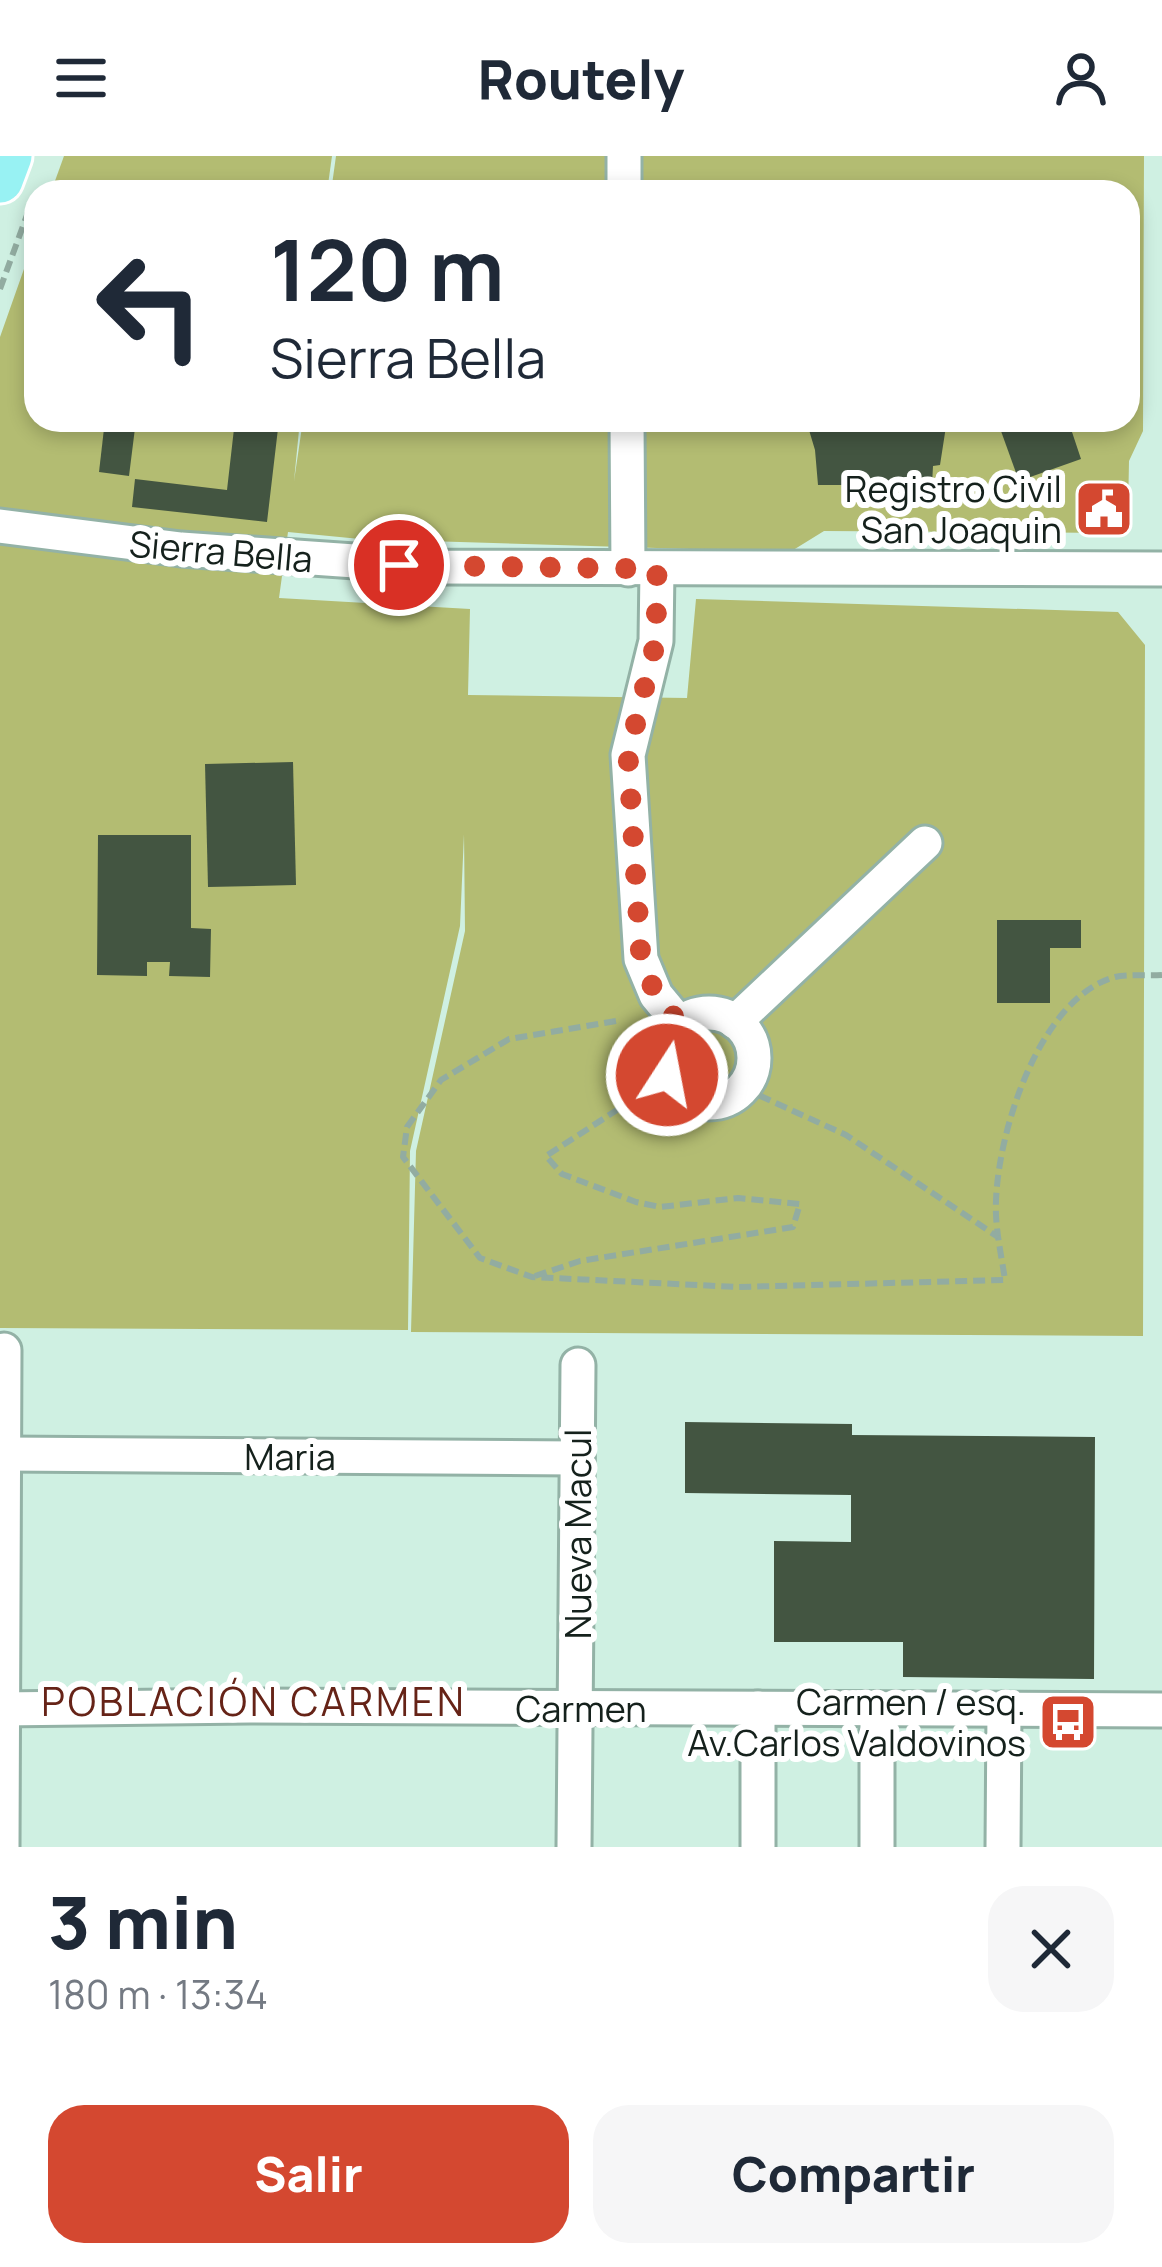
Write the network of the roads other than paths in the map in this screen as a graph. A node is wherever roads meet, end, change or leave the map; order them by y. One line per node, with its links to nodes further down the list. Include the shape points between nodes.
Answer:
1 (9, 156): 2 (main road)
2 (0, 180)
3 (628, 432): 5 (street)
4 (0, 526): 5 (street, Sierra Bella, via 296,559)
5 (642, 569): 6 (street, Sierra Bella); 9 (street, via 656,641 628,755 641,959)
6 (1162, 569)
7 (925, 844): 8 (street)
8 (735, 1022): 9 (street, via 707,1013); 9 (street, via 752,1046 751,1075 743,1088 703,1103 667,1075 668,1039)
9 (680, 1024)
10 (4, 1350): 12 (street)
11 (578, 1365): 13 (street, Nueva Macul)
12 (4, 1454): 13 (street, Maria); 18 (street)
13 (577, 1458): 14 (street, Nueva Macul)
14 (575, 1708): 15 (street, Carmen); 18 (street, Carmen); 22 (street, Nueva Macul)
15 (758, 1708): 16 (street, Carmen); 20 (street)
16 (877, 1709): 17 (street, Carmen); 23 (street)
17 (1004, 1709): 19 (street, Carmen); 24 (street)
18 (1, 1710): 21 (street)
19 (1162, 1710)
20 (758, 1846)
21 (2, 1847)
22 (574, 1847)
23 (877, 1847)
24 (1004, 1847)

